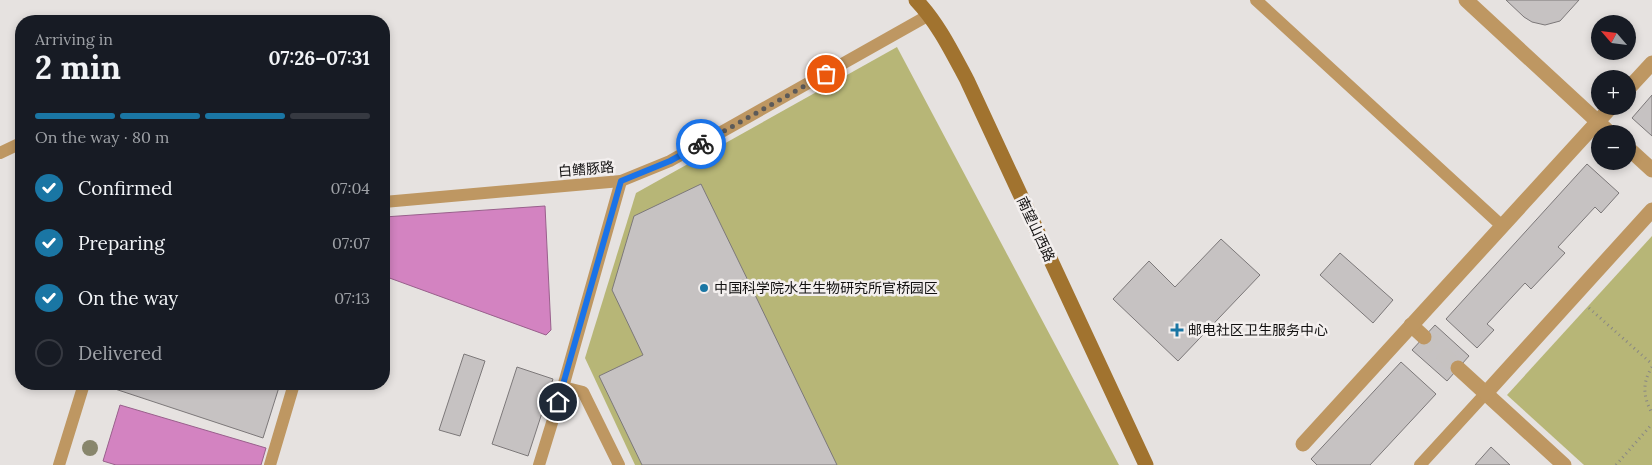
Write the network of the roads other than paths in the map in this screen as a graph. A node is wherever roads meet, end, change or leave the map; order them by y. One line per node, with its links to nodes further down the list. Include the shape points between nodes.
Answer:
1 (916, 0): 4 (street, 南望山西路)
2 (1256, 0): 17 (lane)
3 (1466, 0): 8 (street)
4 (929, 15): 14 (lane, 白鳍豚路, via 670,161); 30 (street, 南望山西路, via 966,80)
5 (1652, 63): 6 (street)
6 (1636, 80)
7 (1604, 115): 8 (street)
8 (1598, 122): 9 (street); 17 (street)
9 (1601, 125)
10 (15, 146): 11 (lane)
11 (0, 153)
12 (1636, 155): 13 (street)
13 (1652, 170)
14 (621, 181): 15 (lane, 白鳍豚路); 21 (lane)
15 (390, 201)
16 (1652, 210): 24 (street)
17 (1502, 226): 18 (street)
18 (1411, 325): 19 (street); 25 (street)
19 (1424, 337)
20 (1458, 368): 24 (street)
21 (563, 386): 28 (lane); 29 (lane, via 583,392)
22 (82, 390): 26 (lane)
23 (292, 390): 27 (lane)
24 (1486, 393): 31 (lane); 32 (street)
25 (1303, 444)
26 (59, 465)
27 (270, 465)
28 (539, 465)
29 (619, 465)
30 (1146, 465)
31 (1420, 465)
32 (1564, 465)

